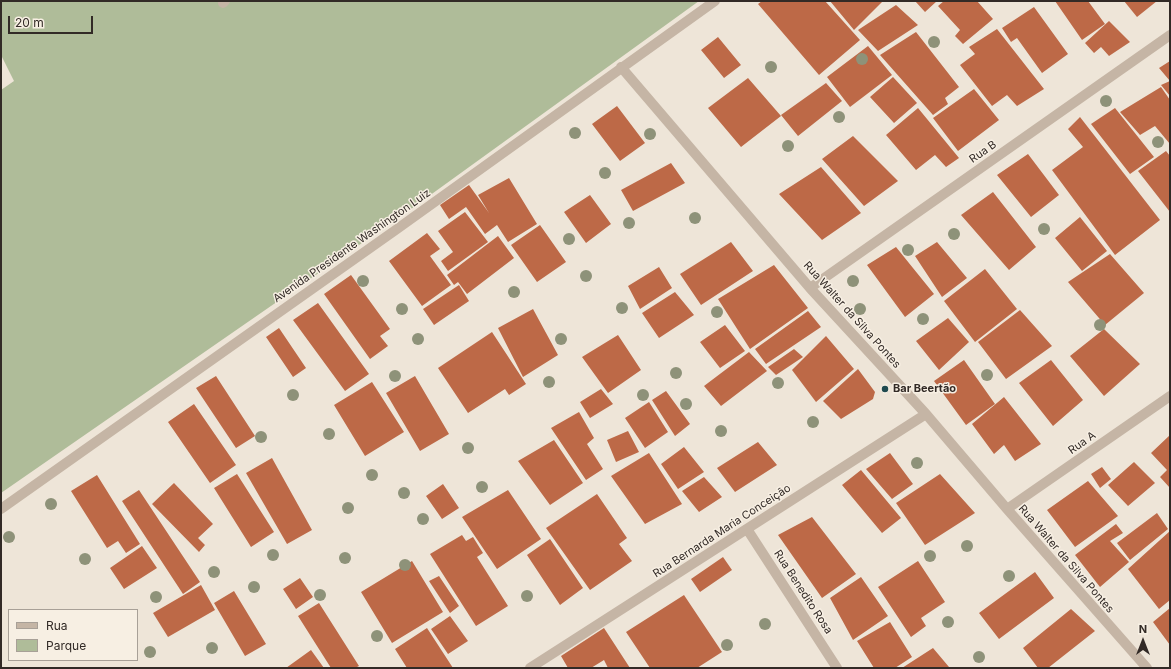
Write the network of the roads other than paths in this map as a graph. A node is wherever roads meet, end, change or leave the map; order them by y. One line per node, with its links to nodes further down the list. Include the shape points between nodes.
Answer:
1 (715, 1): 3 (street, Avenida Presidente Washington Luiz)
2 (1170, 35): 4 (street, Rua B)
3 (621, 67): 4 (street, Rua Walter da Silva Pontes); 7 (street, Avenida Presidente Washington Luiz)
4 (810, 288): 6 (street, Rua Walter da Silva Pontes)
5 (1170, 396): 8 (street, Rua A)
6 (926, 414): 8 (street, Rua Walter da Silva Pontes); 9 (street, Rua Bernarda Maria Conceição)
7 (1, 509)
8 (1007, 509): 12 (street, Rua Walter da Silva Pontes)
9 (747, 529): 10 (street, Rua Bernarda Maria Conceição); 11 (street, Rua Benedito Rosa)
10 (530, 668)
11 (838, 668)
12 (1146, 668)

